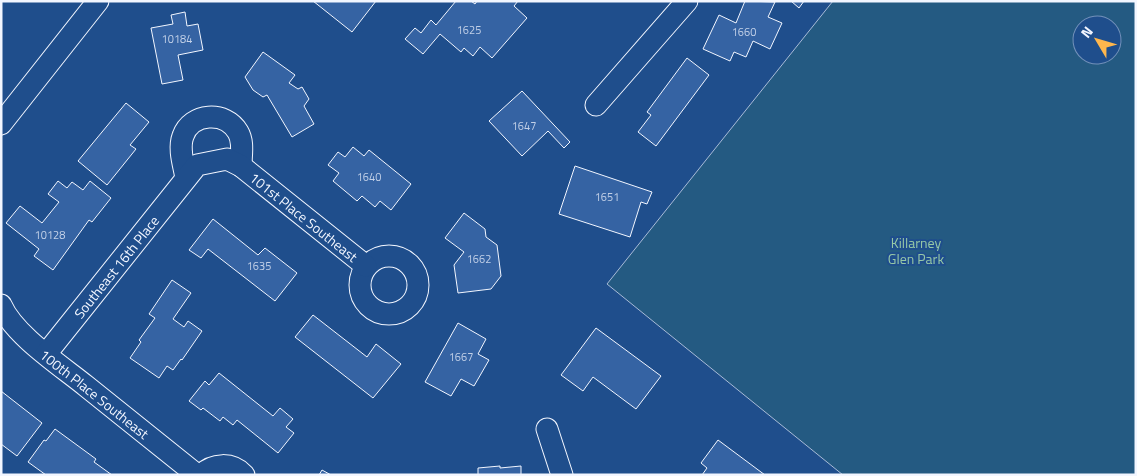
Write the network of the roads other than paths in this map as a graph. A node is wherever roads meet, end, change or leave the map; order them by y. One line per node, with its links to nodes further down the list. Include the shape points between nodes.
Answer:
1 (98, 1): 4 (street)
2 (688, 1): 3 (street)
3 (596, 105)
4 (1, 124)
5 (212, 161): 6 (street, 101st Place Southeast, via 228,159); 7 (street, Southeast 16th Place, via 197,165)
6 (241, 166): 7 (street, 101st Place Southeast, via 238,132 226,120 210,116 193,122 183,136); 8 (street, 101st Place Southeast)
7 (186, 178): 10 (street, Southeast 16th Place)
8 (366, 266)
9 (1, 305): 10 (street, 100th Place Southeast, via 15,326)
10 (46, 354): 12 (street, 100th Place Southeast)
11 (546, 429): 14 (street)
12 (199, 475): 13 (street, 100th Place Southeast, via 214,466 223,465)
13 (244, 475)
14 (562, 475)

